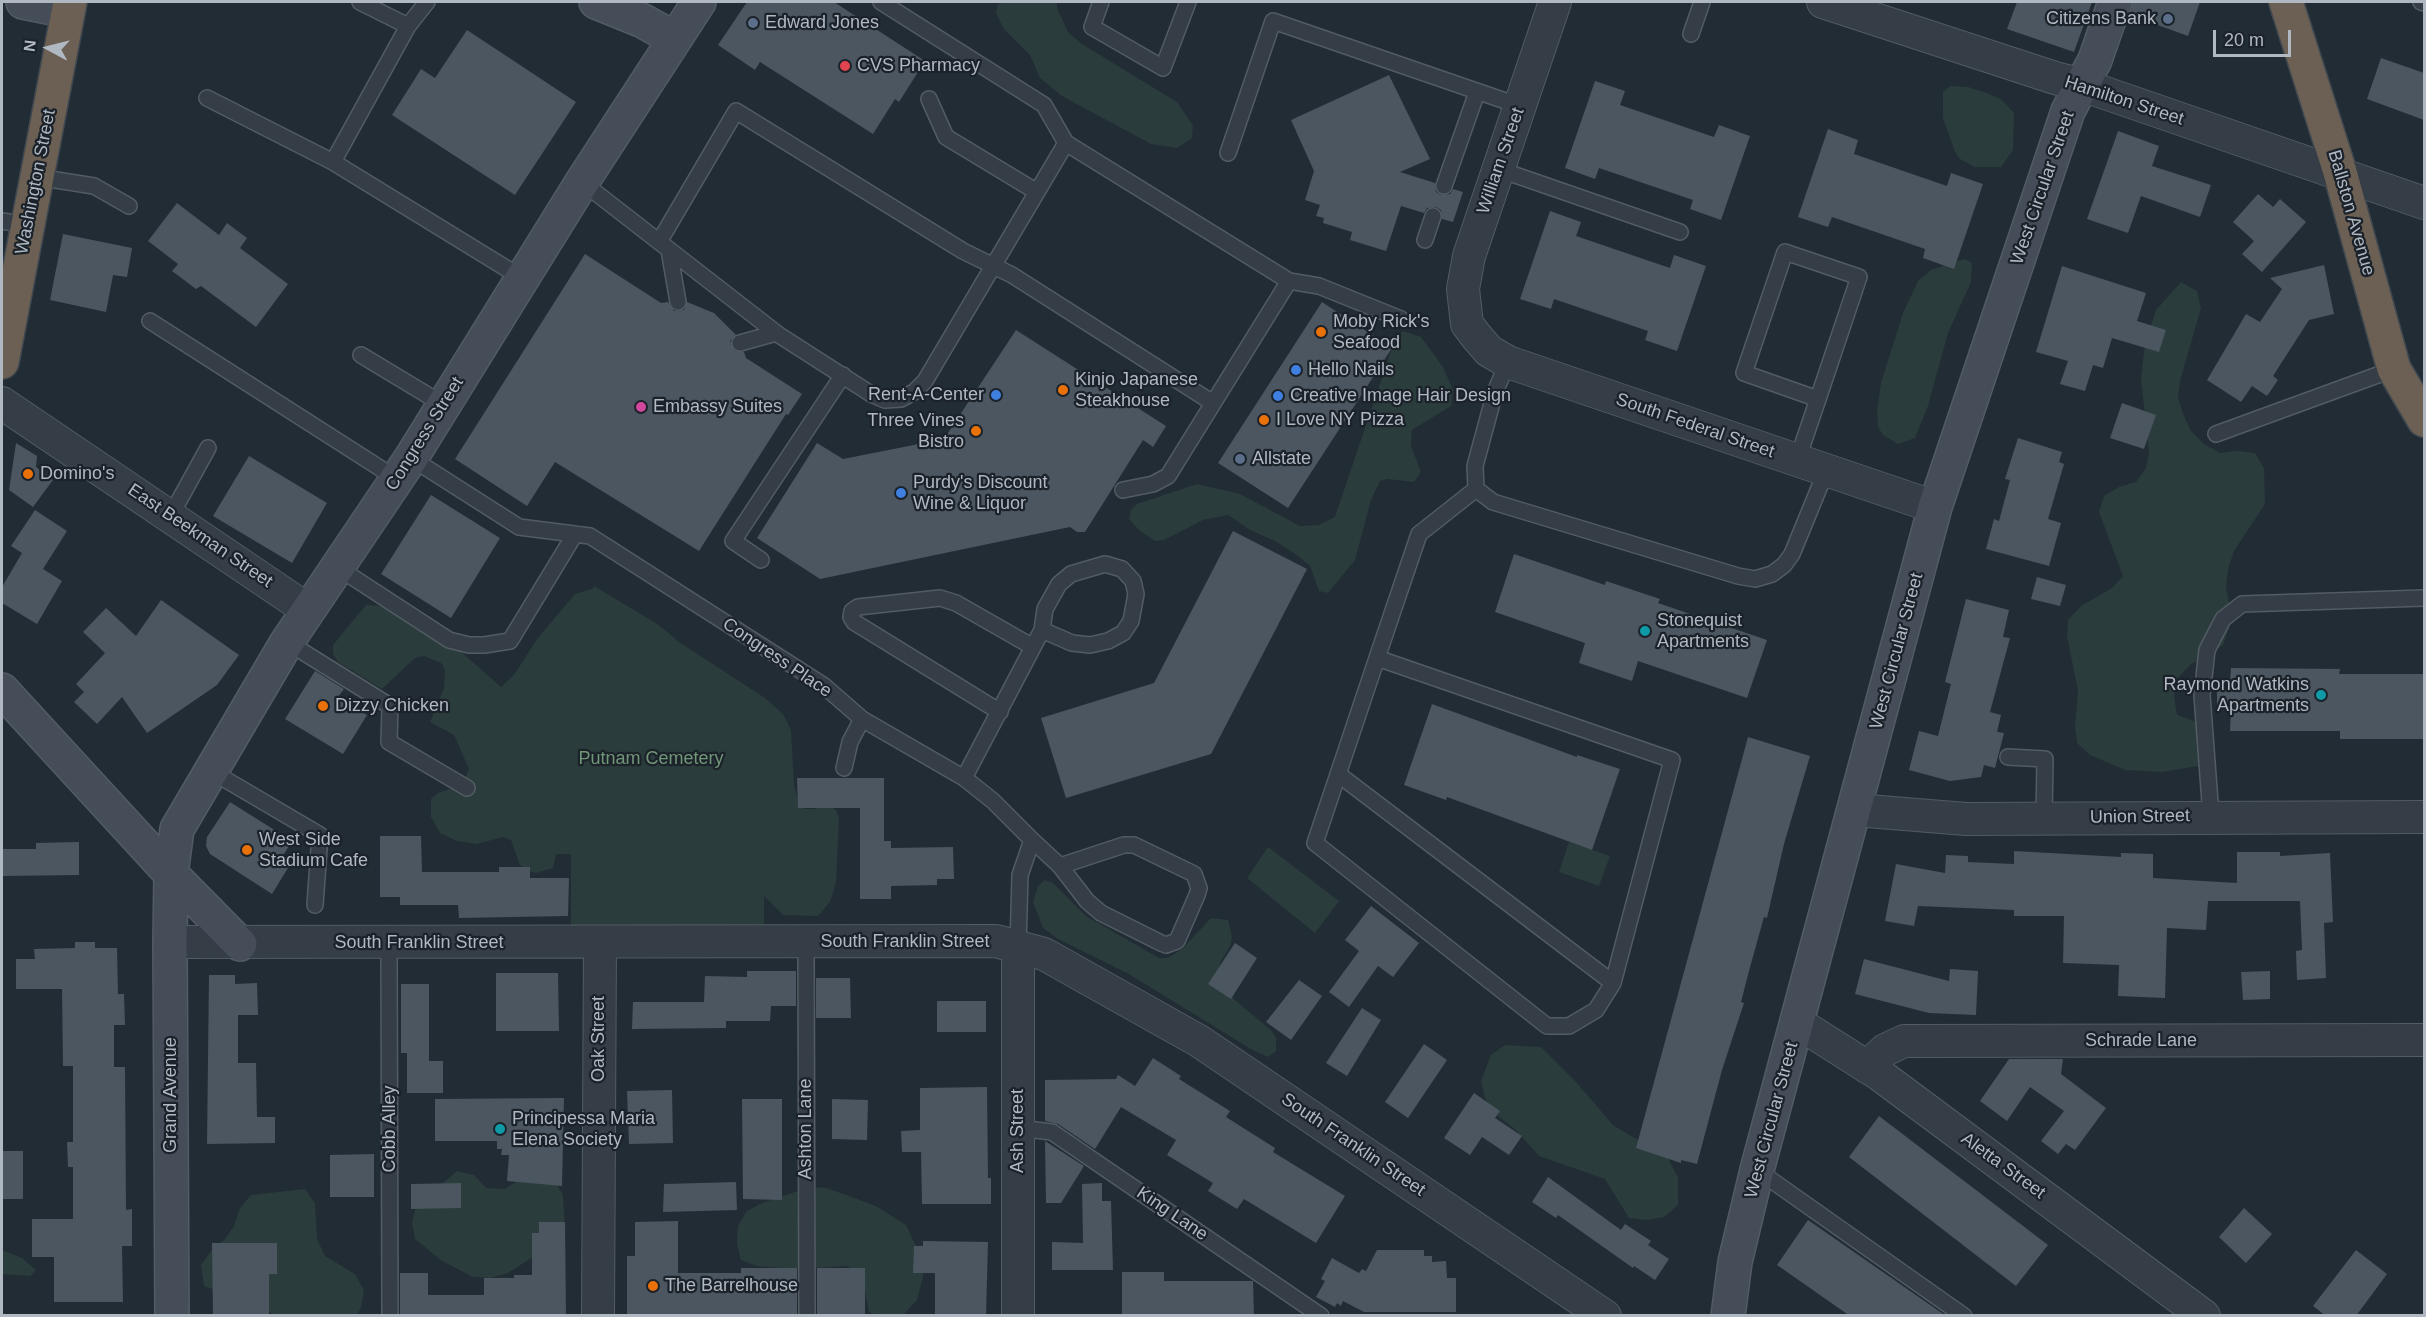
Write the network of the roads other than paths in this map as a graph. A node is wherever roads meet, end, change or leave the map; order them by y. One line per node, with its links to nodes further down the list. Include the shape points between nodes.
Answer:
1 (24, 2): 14 (street)
2 (360, 2): 15 (lane)
3 (427, 2): 15 (lane)
4 (596, 2): 17 (street)
5 (699, 2): 17 (street, Congress Street)
6 (881, 2): 23 (lane, via 1044,105)
7 (1101, 2): 8 (lane, via 1092,27 1163,68)
8 (1188, 2)
9 (1555, 2): 22 (street, William Street)
10 (1702, 2): 16 (lane)
11 (1825, 2): 18 (street, Hamilton Street)
12 (2115, 2): 18 (street, West Circular Street, via 2096,60)
13 (2286, 2): 27 (highway, Ballston Avenue)
14 (69, 6): 28 (highway, Washington Street)
15 (408, 26): 25 (lane)
16 (1691, 34)
17 (675, 39): 29 (street, Congress Street)
18 (2082, 84): 27 (street, Hamilton Street); 64 (street, West Circular Street, via 2068,111)
19 (1477, 92): 22 (lane); 24 (lane, via 1273,21); 30 (lane)
20 (207, 98): 25 (lane)
21 (929, 99): 31 (lane, via 946,137)
22 (1520, 106): 26 (street, William Street)
23 (1066, 143): 31 (lane); 41 (lane)
24 (1228, 153)
25 (333, 162): 40 (lane)
26 (1498, 169): 36 (lane); 45 (street, William Street, via 1469,256 1463,289)
27 (2340, 172): 32 (street, Hamilton Street); 51 (highway, Ballston Avenue)
28 (37, 177): 33 (lane, via 94,186); 35 (highway, Washington Street)
29 (582, 182): 38 (lane); 40 (street, Congress Street)
30 (1444, 186)
31 (1037, 192): 39 (lane)
32 (2424, 203)
33 (129, 206)
34 (1433, 216): 37 (lane)
35 (14, 223): 50 (highway, Washington Street)
36 (1680, 232)
37 (1425, 240)
38 (664, 246): 39 (lane, via 736,111); 42 (lane); 46 (lane)
39 (992, 266): 52 (lane, via 925,381 914,393 885,400); 55 (lane)
40 (522, 278): 56 (street, Congress Street)
41 (1289, 281): 43 (lane, via 1319,286); 55 (lane)
42 (678, 302)
43 (1401, 319)
44 (150, 321): 61 (lane, Congress Place)
45 (1467, 324): 49 (street, South Federal Street, via 1490,351)
46 (776, 333): 47 (lane); 52 (lane)
47 (740, 343)
48 (361, 355): 56 (lane)
49 (1508, 362): 60 (street, South Federal Street); 62 (lane, via 1474,466)
50 (2, 363)
51 (2394, 369): 57 (highway, Ballston Avenue); 58 (lane)
52 (843, 375): 67 (lane, via 733,541)
53 (1818, 399): 53 (lane, via 1859,277 1785,252 1744,373); 60 (lane)
54 (2, 403): 65 (street, East Beekman Street)
55 (1213, 403): 63 (lane, via 1168,476 1154,484)
56 (444, 405): 61 (street, Congress Street)
57 (2424, 420)
58 (2216, 434)
59 (208, 448): 65 (lane)
60 (1811, 466): 62 (lane, via 1792,554 1772,574 1755,579 1493,502); 64 (street, South Federal Street)
61 (404, 468): 66 (lane, Congress Place, via 519,527); 68 (street, Congress Street)
62 (1476, 489): 74 (lane, via 1419,534)
63 (1123, 490)
64 (1935, 507): 84 (street, West Circular Street)
65 (170, 517): 70 (street, East Beekman Street)
66 (575, 534): 68 (lane, via 510,641 484,645 449,640); 77 (lane, Congress Place, via 590,536 813,679)
67 (761, 560)
68 (337, 567): 70 (street, Congress Street)
69 (2424, 598): 85 (lane, via 2242,604 2223,619 2207,650 2202,695)
70 (308, 610): 72 (street, Congress Street)
71 (1042, 630): 71 (lane, via 1050,596 1071,574 1105,564 1122,569 1133,581 1136,594 1131,621 1123,633 1090,645 1072,643); 73 (lane)
72 (287, 642): 80 (street, Congress Street); 83 (lane, via 390,706 389,742)
73 (1033, 647): 76 (lane); 76 (lane, via 956,603 940,598 852,610 854,622)
74 (1377, 658): 81 (lane); 98 (lane, via 1672,760)
75 (2, 690): 90 (street)
76 (1000, 711): 82 (lane)
77 (862, 719): 79 (lane, via 850,742); 82 (lane, Congress Place)
78 (2008, 757): 87 (lane, via 2045,759)
79 (844, 768)
80 (211, 771): 90 (street, Congress Street, via 177,829); 91 (lane, via 320,835)
81 (1338, 774): 98 (lane); 98 (lane, via 1315,843 1547,1026 1569,1026 1596,1010)
82 (964, 778): 88 (lane, Congress Place)
83 (467, 788)
84 (1855, 810): 87 (street, Union Street, via 1966,819); 99 (street, West Circular Street)
85 (2211, 816): 86 (street, Union Street); 87 (street, Union Street)
86 (2424, 817)
87 (2044, 818)
88 (1032, 840): 89 (lane, Congress Place); 97 (lane, via 1020,874)
89 (1060, 866): 89 (lane, Congress Place, via 1101,913 1166,945 1180,936 1197,895 1194,874 1134,845)
90 (171, 874): 92 (street, Grand Avenue); 95 (street)
91 (315, 905)
92 (170, 942): 95 (street, South Franklin Street); 105 (street, Grand Avenue)
93 (806, 942): 94 (street, South Franklin Street); 97 (street, South Franklin Street, via 996,941); 108 (lane, Ashton Lane)
94 (600, 943): 96 (street, South Franklin Street); 107 (street, Oak Street)
95 (240, 944): 96 (street, South Franklin Street)
96 (389, 944): 106 (lane, Cobb Alley)
97 (1018, 946): 102 (street, Ash Street); 111 (street, South Franklin Street, via 1044,954 1199,1041)
98 (1613, 983)
99 (1798, 1023): 101 (street, Aletta Street); 103 (street, West Circular Street)
100 (2424, 1041): 101 (street, Schrade Lane, via 1904,1041 1885,1050)
101 (1867, 1067): 104 (street, Aletta Street)
102 (1017, 1128): 109 (street, Ash Street); 110 (lane, King Lane, via 1052,1132)
103 (1757, 1170): 112 (street, West Circular Street, via 1734,1262); 113 (lane)
104 (2190, 1311)
105 (172, 1316)
106 (390, 1316)
107 (598, 1316)
108 (807, 1316)
109 (1018, 1316)
110 (1321, 1316)
111 (1605, 1316)
112 (1728, 1316)
113 (1964, 1316)

